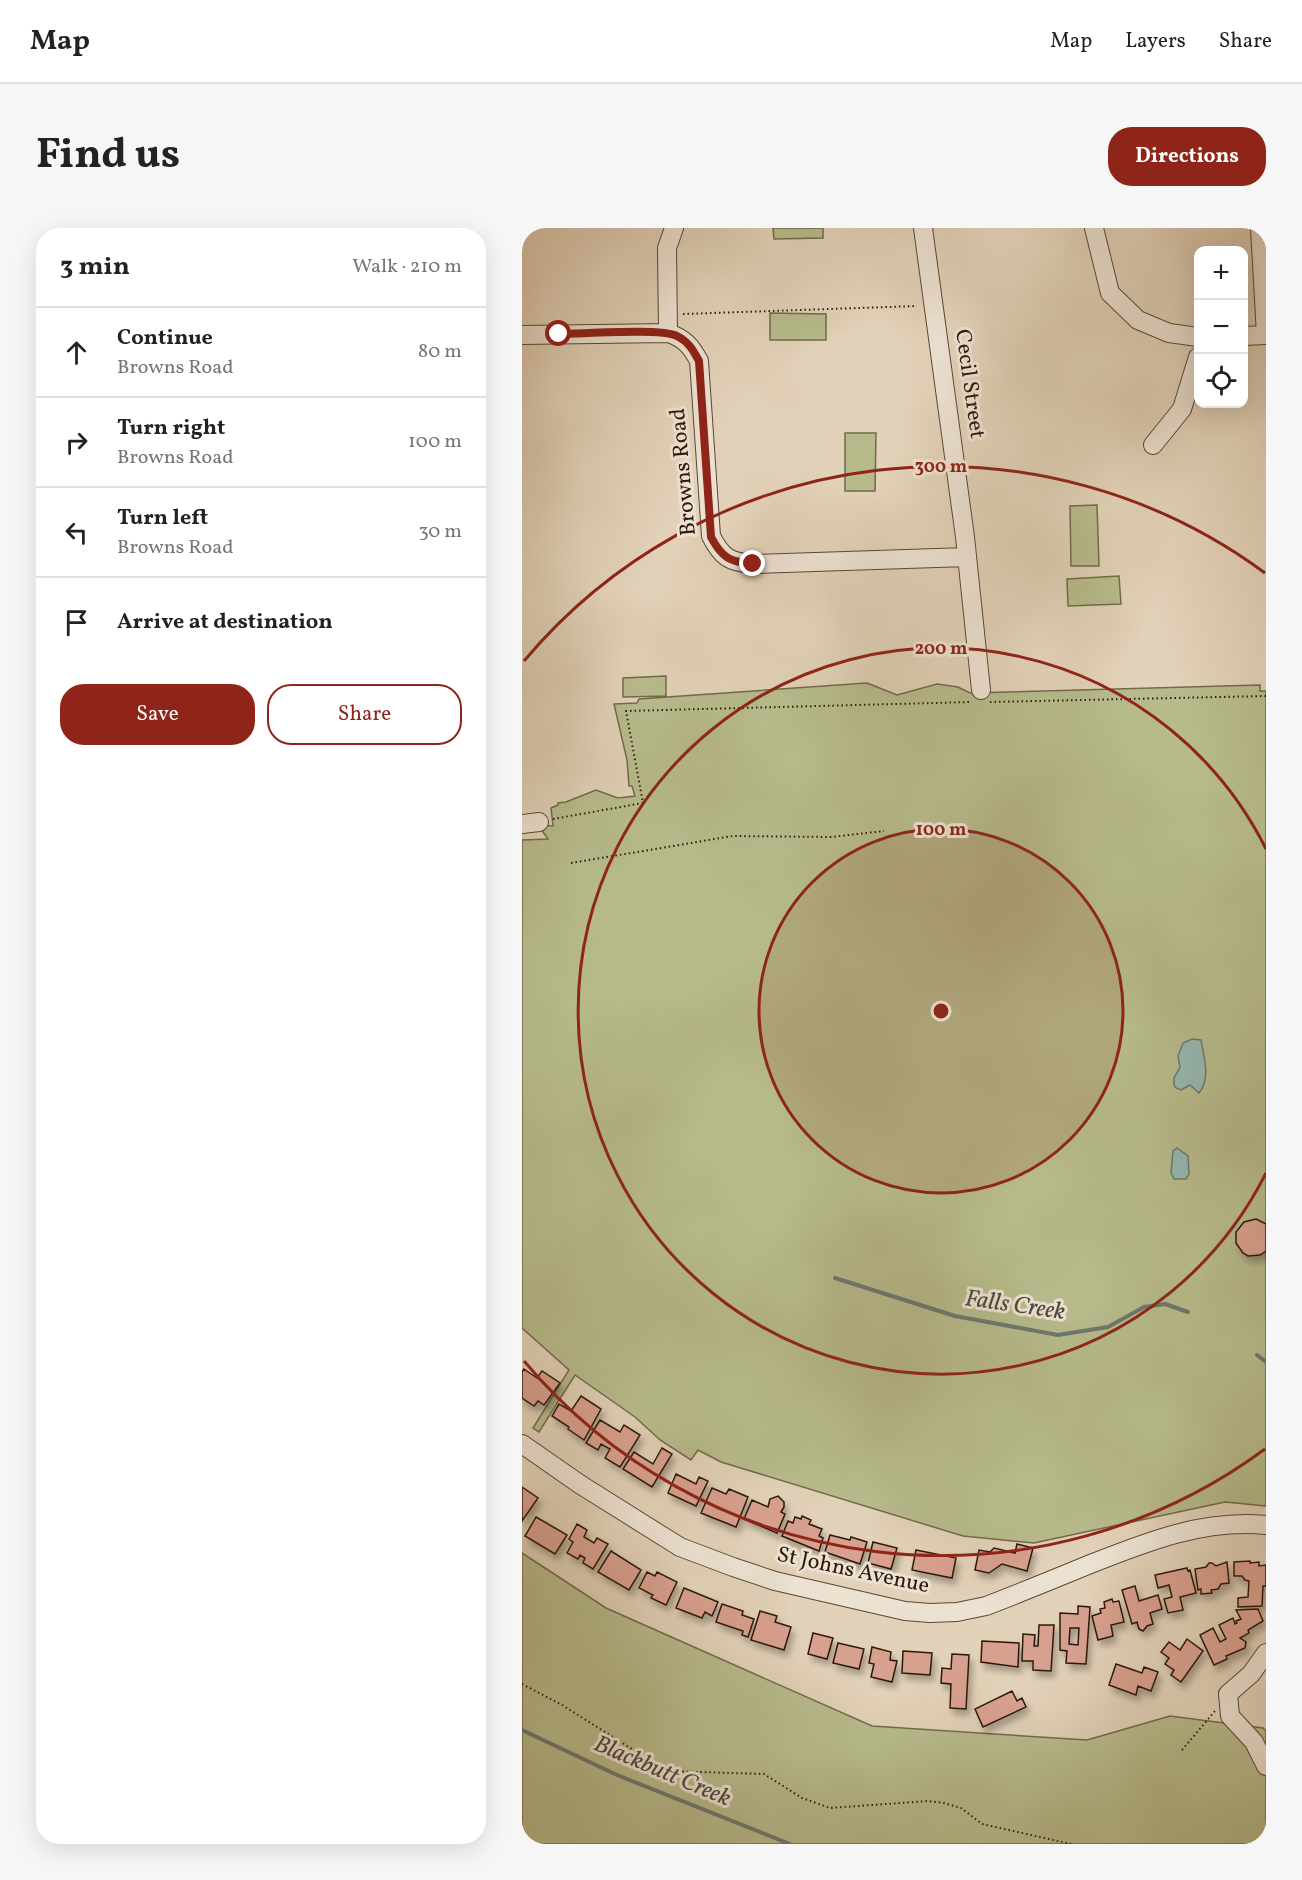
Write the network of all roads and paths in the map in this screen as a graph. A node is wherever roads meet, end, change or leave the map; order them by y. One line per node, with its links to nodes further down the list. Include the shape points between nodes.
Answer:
1 (674, 228): 6 (street, via 668,248)
2 (923, 228): 13 (street, Cecil Street)
3 (1094, 228): 9 (street, via 1110,293 1138,320 1169,333)
4 (1260, 228): 8 (street)
5 (917, 306): 6 (path)
6 (668, 324): 7 (street); 13 (street, Browns Road, via 693,349 699,361 711,537 727,558 753,564)
7 (522, 335)
8 (1266, 335): 10 (street)
9 (1194, 336)
10 (1248, 336)
11 (1194, 370): 12 (street, via 1182,409)
12 (1153, 445)
13 (967, 558): 14 (street, Cecil Street)
14 (976, 696): 15 (path, via 984,702); 16 (path, via 626,711 643,803)
15 (1266, 696)
16 (530, 823)
17 (884, 831): 18 (path, via 831,837 733,836)
18 (571, 863)
19 (522, 1444): 20 (street, St Johns Avenue, via 680,1547 775,1581 905,1611 957,1612 986,1606 1153,1539 1211,1526)
20 (1266, 1525)
21 (1266, 1653): 23 (street, via 1251,1674)
22 (522, 1684): 26 (path, via 667,1771 764,1774 802,1798 830,1808 944,1803 961,1808 982,1824)
23 (1228, 1694): 24 (path); 25 (street, via 1230,1716 1254,1742)
24 (1182, 1750)
25 (1266, 1766)
26 (1071, 1844)

